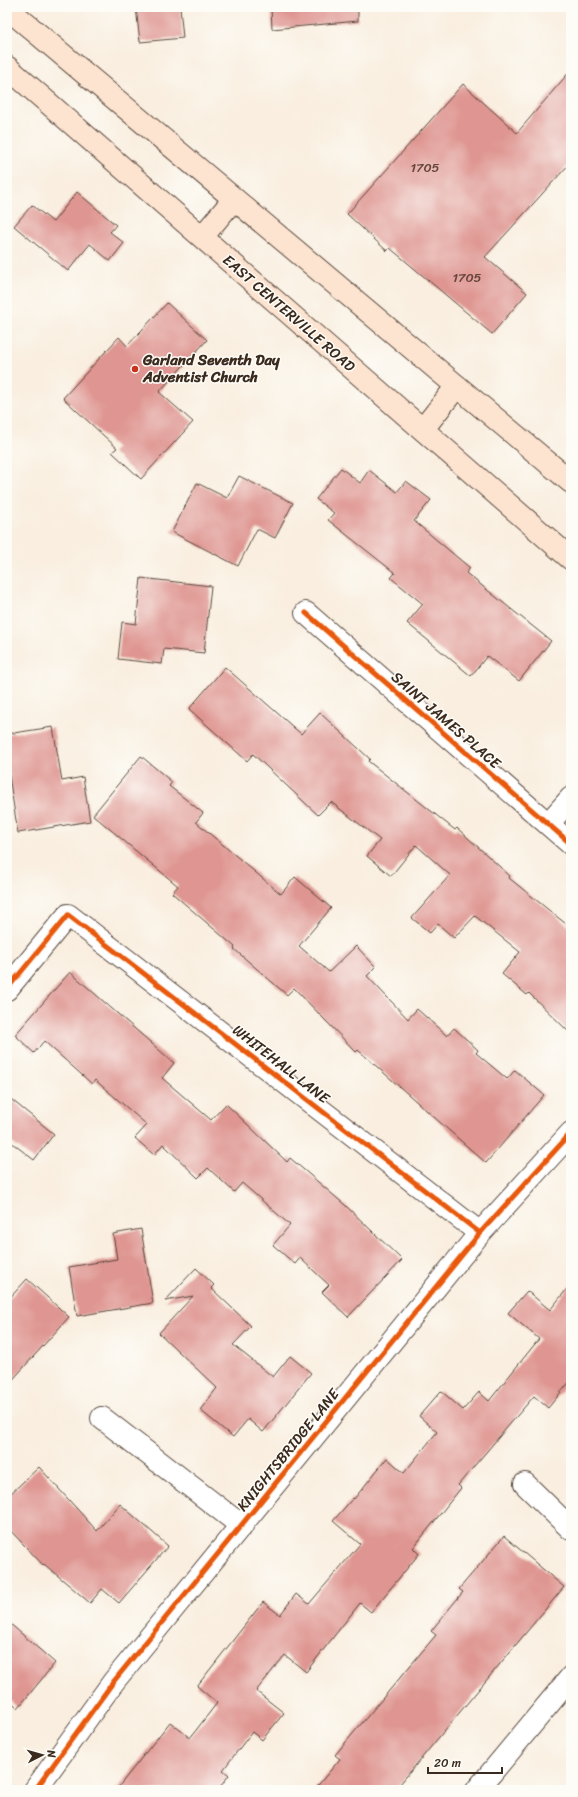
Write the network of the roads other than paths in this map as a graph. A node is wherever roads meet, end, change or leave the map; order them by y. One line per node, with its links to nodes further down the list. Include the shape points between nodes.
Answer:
1 (7, 8): 3 (main road)
2 (7, 67): 4 (main road, EAST CENTERVILLE ROAD)
3 (234, 199): 4 (main road); 5 (main road)
4 (202, 237): 6 (main road, EAST CENTERVILLE ROAD)
5 (457, 386): 6 (main road); 7 (main road)
6 (423, 429): 8 (main road, EAST CENTERVILLE ROAD)
7 (571, 482)
8 (571, 559)
9 (306, 613): 11 (street, SAINT JAMES PLACE)
10 (571, 798): 11 (street)
11 (548, 824): 12 (street, SAINT JAMES PLACE)
12 (571, 844)
13 (7, 989): 15 (street, WHITEHALL LANE, via 68,915)
14 (571, 1133): 15 (street, KNIGHTSBRIDGE LANE)
15 (480, 1233): 18 (street, KNIGHTSBRIDGE LANE)
16 (102, 1418): 18 (street)
17 (525, 1484): 19 (street)
18 (242, 1526): 21 (street, KNIGHTSBRIDGE LANE, via 114,1681)
19 (571, 1529)
20 (571, 1677): 22 (street)
21 (35, 1790)
22 (477, 1790)

